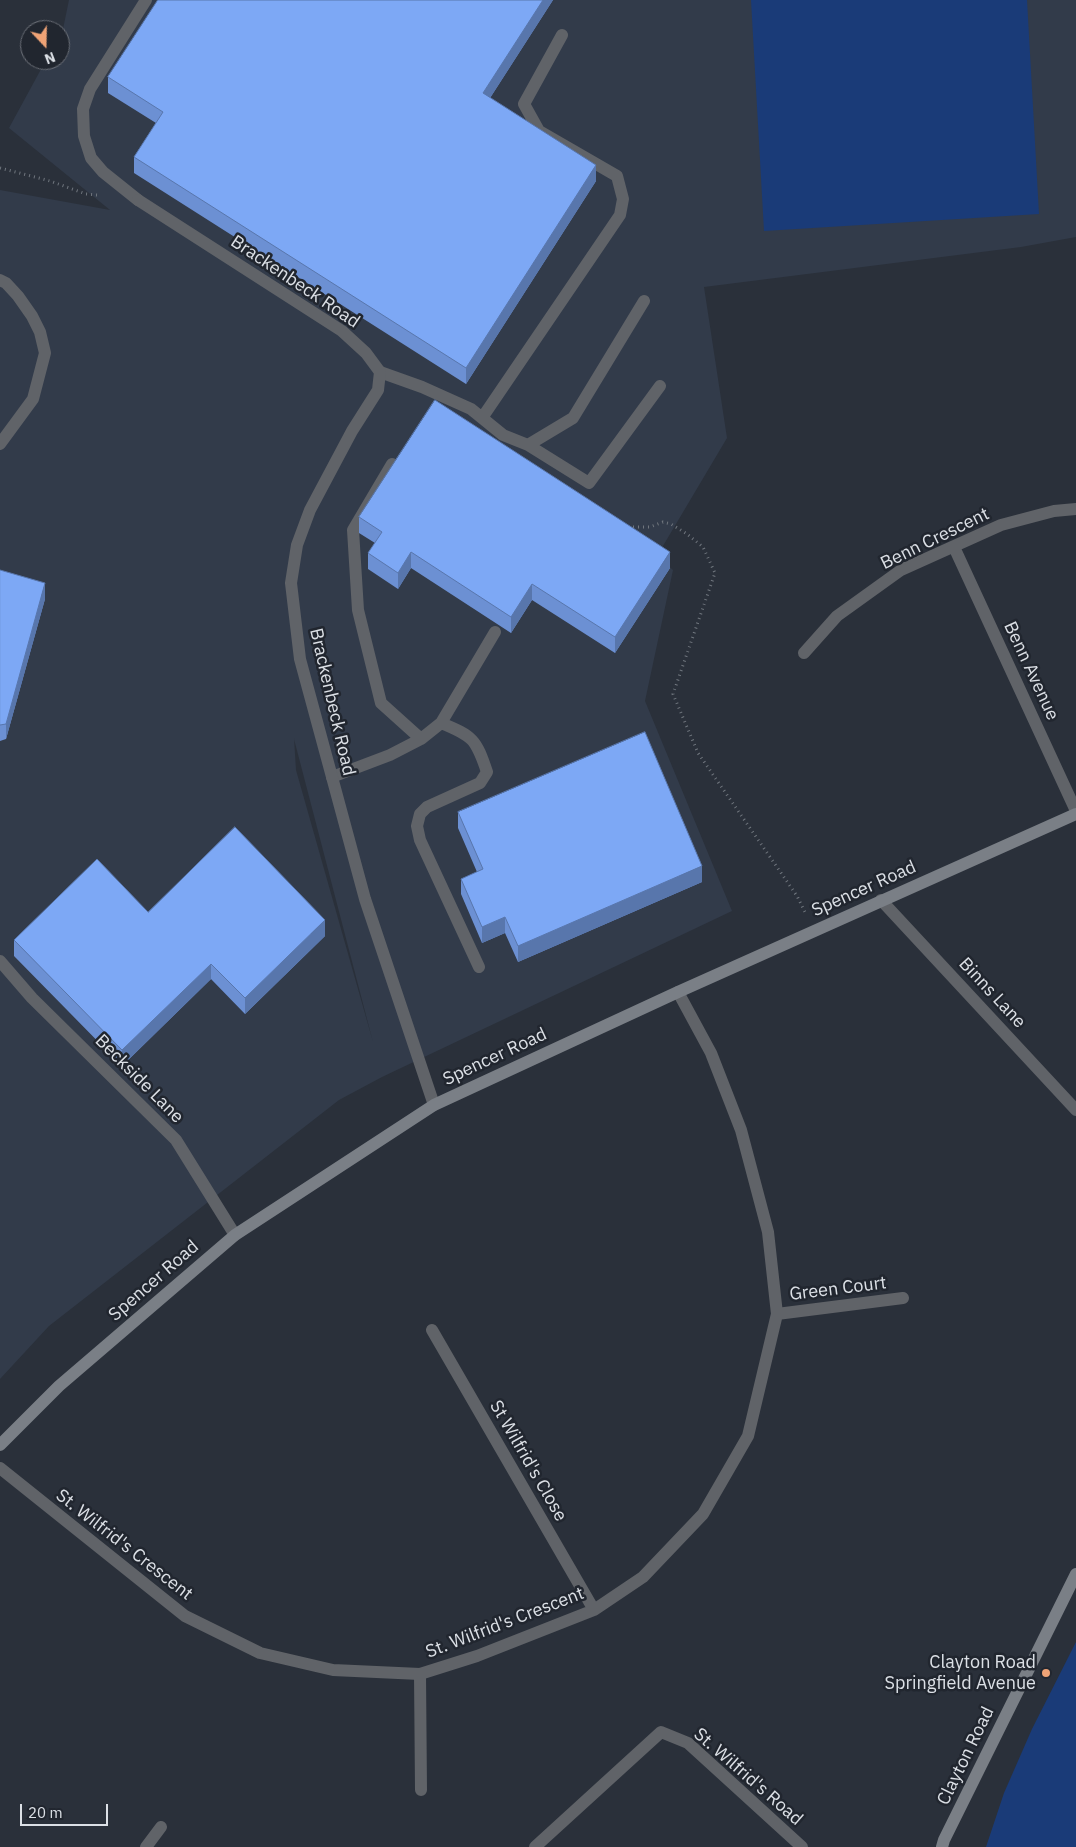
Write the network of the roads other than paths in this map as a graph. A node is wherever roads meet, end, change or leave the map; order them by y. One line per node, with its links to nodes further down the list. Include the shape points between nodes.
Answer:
1 (146, 0): 5 (street, Brackenbeck Road, via 90,89 83,109 84,136 91,158 138,200 342,331 366,353)
2 (562, 35): 7 (street, via 524,104 539,131 617,176 623,199 620,215)
3 (0, 280): 8 (street, via 18,296 32,316 45,354 34,398)
4 (644, 301): 9 (street, via 573,418)
5 (380, 372): 7 (street, via 471,409); 17 (street, Brackenbeck Road, via 378,390 310,510 297,545 291,583 300,659)
6 (660, 386): 9 (street, via 589,483)
7 (482, 418): 9 (street, via 503,435)
8 (0, 444)
9 (528, 445)
10 (392, 464): 16 (street, via 353,530 358,610 381,703)
11 (1076, 509): 12 (street, Benn Crescent, via 1054,511 1001,525)
12 (954, 547): 14 (street, Benn Crescent, via 902,570 853,604 837,616); 18 (street, Benn Avenue)
13 (494, 632): 15 (street)
14 (804, 653)
15 (441, 723): 16 (street); 21 (street, via 465,733 479,749 487,772 480,784 427,806 420,814 417,826 420,840)
16 (421, 739): 17 (street, via 390,755)
17 (332, 777): 23 (street, Brackenbeck Road, via 365,899)
18 (1076, 812): 19 (street, Spencer Road)
19 (881, 900): 22 (street, Spencer Road); 24 (street, Binns Lane)
20 (0, 961): 25 (street, Beckside Lane, via 32,998 176,1140)
21 (479, 967)
22 (678, 992): 23 (street, Spencer Road); 27 (street, St. Wilfrid's Crescent, via 711,1053 741,1130 768,1232)
23 (434, 1105): 25 (street, Spencer Road)
24 (1076, 1110)
25 (235, 1235): 29 (street, Spencer Road, via 58,1386)
26 (903, 1298): 27 (street, Green Court)
27 (777, 1314): 32 (street, St. Wilfrid's Crescent, via 748,1436 703,1514 643,1577)
28 (432, 1330): 32 (street, St Wilfrid's Close)
29 (0, 1445)
30 (0, 1468): 33 (street, St. Wilfrid's Crescent, via 185,1616 260,1652 333,1670)
31 (1076, 1574): 39 (street, Clayton Road)
32 (594, 1610): 33 (street, St. Wilfrid's Crescent, via 477,1656)
33 (420, 1674): 34 (street)
34 (421, 1790)
35 (161, 1827): 36 (street)
36 (146, 1847)
37 (535, 1847): 38 (street, St. Wilfrid's Road, via 661,1732 688,1743)
38 (802, 1847)
39 (942, 1847)

